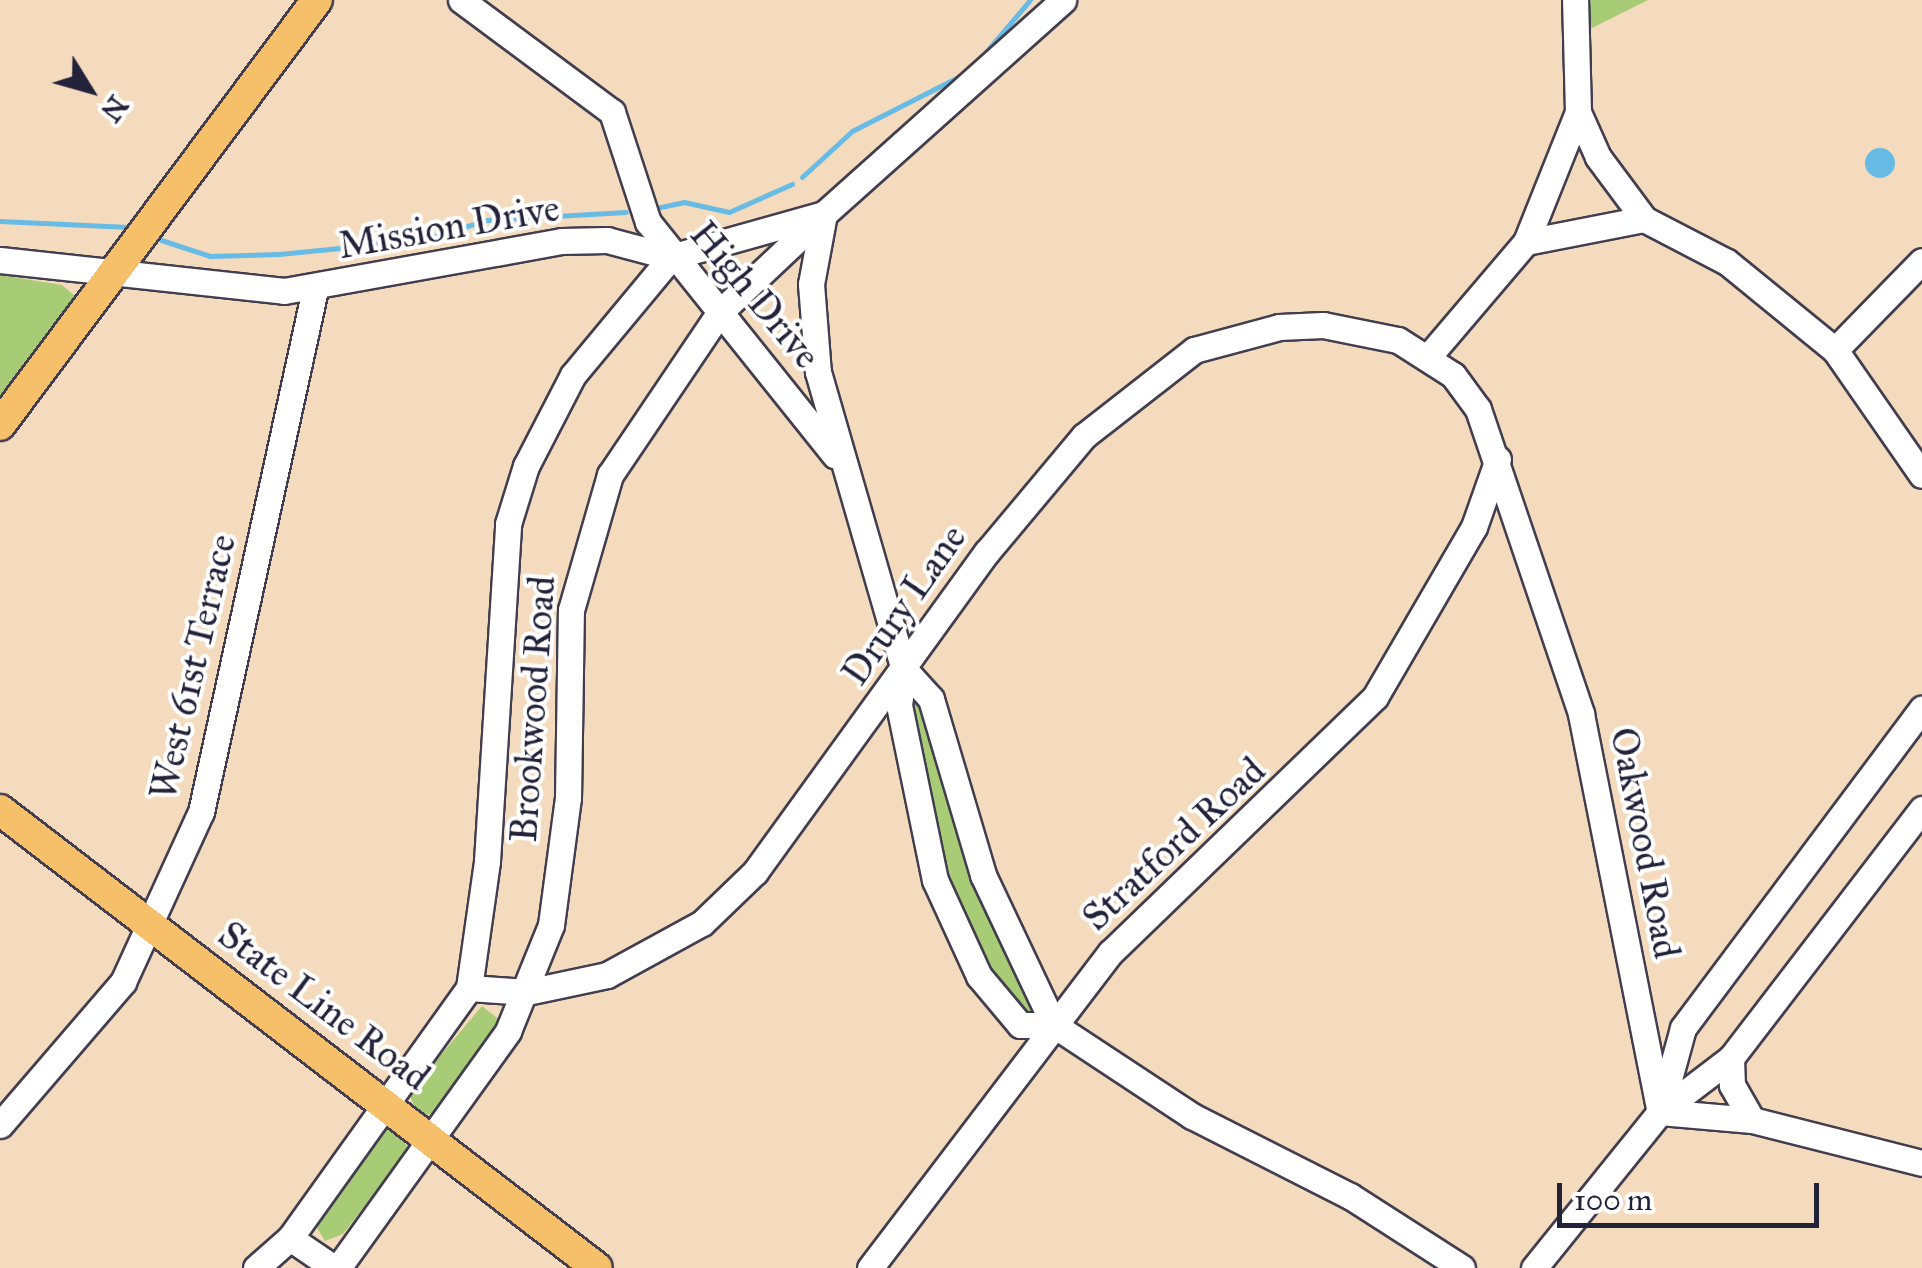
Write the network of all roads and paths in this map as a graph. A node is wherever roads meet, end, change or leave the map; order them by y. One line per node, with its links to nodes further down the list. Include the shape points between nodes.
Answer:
1 (317, 0): 12 (main road)
2 (461, 0): 9 (street, High Drive, via 612,112 648,222)
3 (1062, 0): 6 (street, Mission Drive)
4 (1575, 0): 5 (street)
5 (1578, 112): 7 (street, via 1598,157); 8 (street)
6 (824, 214): 9 (street, Mission Drive); 14 (street, Brookwood Road); 19 (street, High Drive, via 812,330)
7 (1644, 219): 8 (street); 15 (street, via 1727,262)
8 (1526, 242): 16 (street)
9 (671, 256): 13 (street, Mission Drive, via 608,240 562,241); 14 (street, High Drive); 28 (street, Brookwood Road, via 573,375 526,466 508,524 487,862)
10 (0, 260): 12 (street, Mission Drive)
11 (1922, 261): 15 (street)
12 (111, 276): 13 (street, Mission Drive); 17 (main road)
13 (315, 289): 27 (street, West 61st Terrace, via 220,748)
14 (720, 312): 19 (street, High Drive); 29 (street, Brookwood Road, via 640,420 590,526 571,610 568,798 552,925)
15 (1836, 350): 20 (street)
16 (1428, 357): 18 (street, Oakwood Road, via 1465,387); 23 (street, Drury Lane, via 1375,332 1278,326 1232,336 1159,370 1043,480)
17 (0, 425)
18 (1498, 459): 21 (street, Oakwood Road); 22 (street, Stratford Road)
19 (844, 467): 23 (street, High Drive)
20 (1922, 475)
21 (1523, 525): 22 (street, via 1503,515); 30 (street, Oakwood Road, via 1598,779)
22 (1474, 527): 31 (street, Stratford Road, via 1409,647 1351,726 1151,907)
23 (904, 668): 29 (street, Drury Lane, via 717,911 640,962); 31 (street, High Drive, via 923,680 983,875); 31 (street, High Drive, via 900,714 952,926 1011,1018 1029,1029)
24 (1922, 708): 32 (street)
25 (1922, 809): 33 (street)
26 (0, 810): 27 (main road, State Line Road)
27 (152, 926): 34 (main road, State Line Road); 37 (street, West 61st Terrace, via 96,1023)
28 (469, 988): 29 (street, Drury Lane); 34 (street, Brookwood Road)
29 (527, 992): 38 (street, Brookwood Road)
30 (1640, 1022): 32 (street); 35 (street, Oakwood Road)
31 (1054, 1025): 44 (street, Stratford Road); 45 (street, High Drive, via 1192,1116 1350,1196)
32 (1684, 1028): 35 (street)
33 (1731, 1058): 35 (street); 36 (street, via 1732,1085)
34 (389, 1107): 38 (main road, State Line Road); 40 (street, Brookwood Road)
35 (1660, 1112): 36 (street); 46 (street)
36 (1752, 1120): 39 (street)
37 (0, 1125)
38 (432, 1140): 42 (street, Brookwood Road); 43 (main road, State Line Road)
39 (1922, 1163)
40 (290, 1238): 41 (street, Brookwood Road); 42 (street)
41 (256, 1268)
42 (336, 1268)
43 (598, 1268)
44 (870, 1268)
45 (1462, 1268)
46 (1534, 1268)

